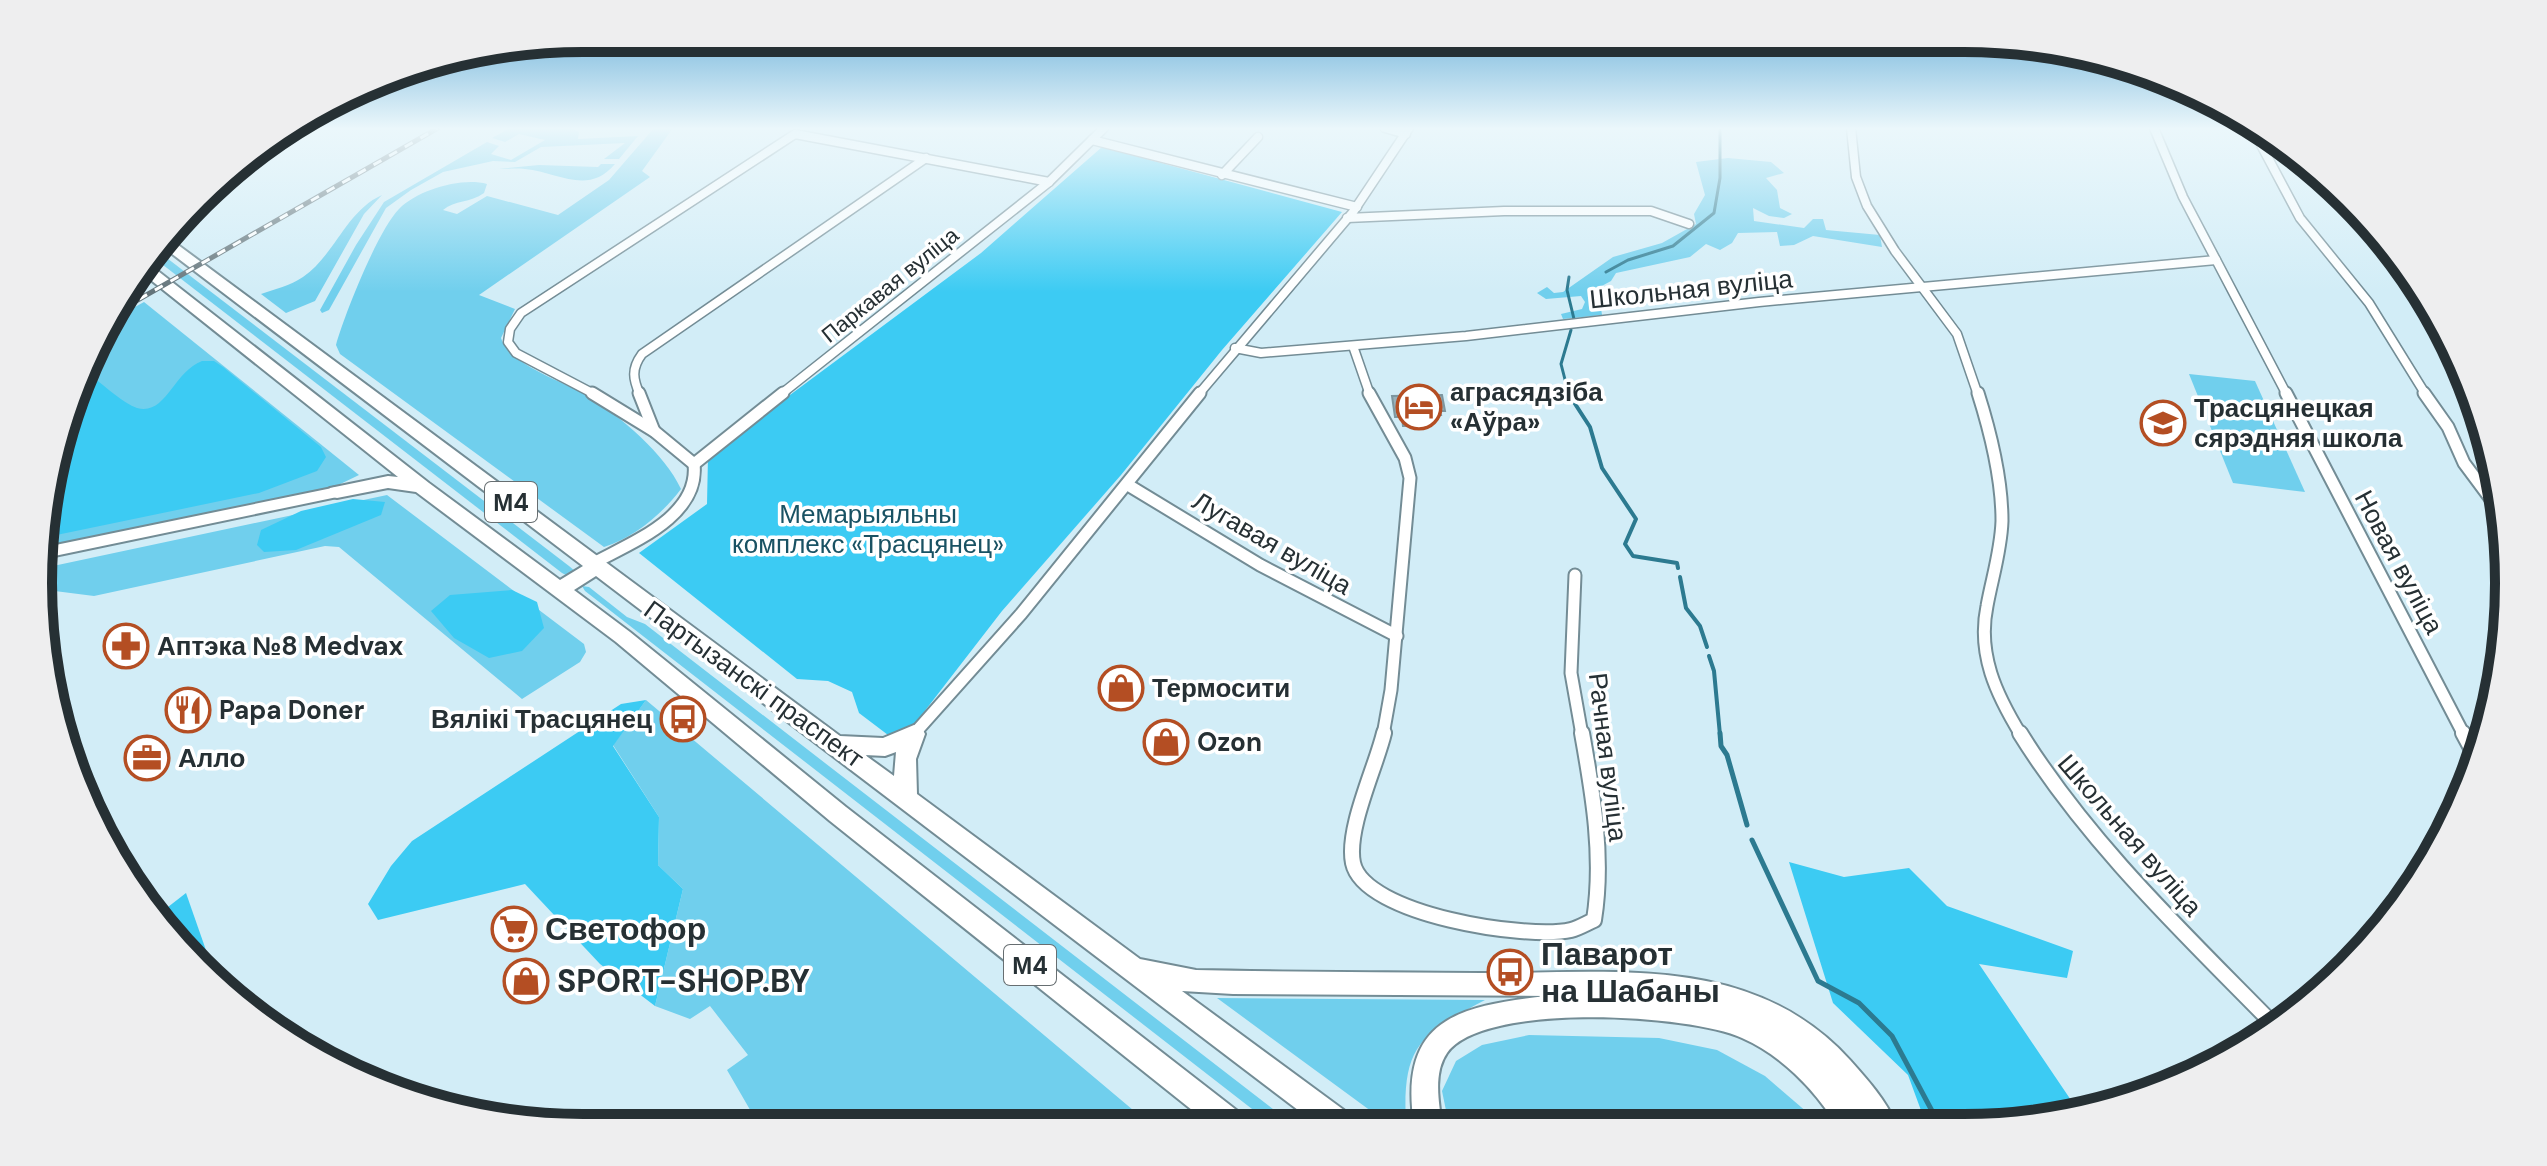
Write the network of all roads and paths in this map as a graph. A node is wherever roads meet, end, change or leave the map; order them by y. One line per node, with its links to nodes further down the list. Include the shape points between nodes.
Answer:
1 (721, 182): 18 (street, via 521,313 510,329 508,342 516,353)
2 (891, 182): 18 (street, via 642,354 634,365 634,381)
3 (1049, 182): 20 (street, Паркавая вуліца)
4 (1253, 182): 9 (street)
5 (1373, 182): 9 (street)
6 (1858, 182): 15 (street, Школьная вуліца)
7 (2177, 182): 13 (street, Новая вуліца)
8 (2281, 182): 24 (street, via 2300,218 2369,303)
9 (1357, 207): 10 (street)
10 (1347, 218): 11 (street, via 1651,211); 17 (street)
11 (1689, 224)
12 (172, 247): 26 (highway, Партызанскі праспект / М4)
13 (2216, 260): 15 (street); 32 (street, Новая вуліца)
14 (152, 273): 19 (highway, Партызанскі праспект / М4)
15 (1921, 287): 16 (street, Школьная вуліца); 35 (street, Школьная вуліца, via 1960,341 2001,486 2000,547 1985,613 1984,648 1994,683 2043,770 2082,821)
16 (1353, 346): 17 (street, via 1261,353); 29 (street, via 1372,402 1409,470)
17 (1235, 348): 21 (street)
18 (654, 431): 20 (street)
19 (373, 448): 22 (highway, Партызанскі праспект / М4); 23 (highway, via 369,468)
20 (694, 464): 26 (street, via 696,478 686,500)
21 (1128, 485): 29 (street, Лугавая вуліца, via 1260,565); 30 (street)
22 (422, 487): 23 (highway, via 398,481); 28 (highway, Партызанскі праспект / М4)
23 (337, 492): 25 (street)
24 (2487, 494)
25 (53, 552)
26 (594, 565): 28 (highway); 31 (highway, Партызанскі праспект / М4)
27 (1575, 575): 29 (street, Рачная вуліца, via 1571,673 1594,797 1598,894 1594,920 1571,930 1519,931 1423,914 1362,881 1353,863 1355,827 1388,714)
28 (560, 589): 36 (highway, Партызанскі праспект / М4)
29 (1397, 636)
30 (914, 734): 31 (highway, via 885,747); 33 (highway, via 905,759)
31 (835, 744): 33 (highway, Партызанскі праспект / М4)
32 (2470, 745)
33 (906, 797): 34 (highway, Партызанскі праспект / М4)
34 (1132, 967): 37 (highway, Партызанскі праспект / М4); 40 (highway, via 1196,982 1629,986 1710,992 1770,1013 1816,1043)
35 (2268, 1018)
36 (1219, 1114)
37 (1326, 1114)
38 (1426, 1114): 39 (highway, via 1422,1090 1430,1058 1447,1034 1479,1018 1564,1007 1690,1010 1749,1027 1794,1054 1830,1089)
39 (1846, 1114)
40 (1875, 1114)

